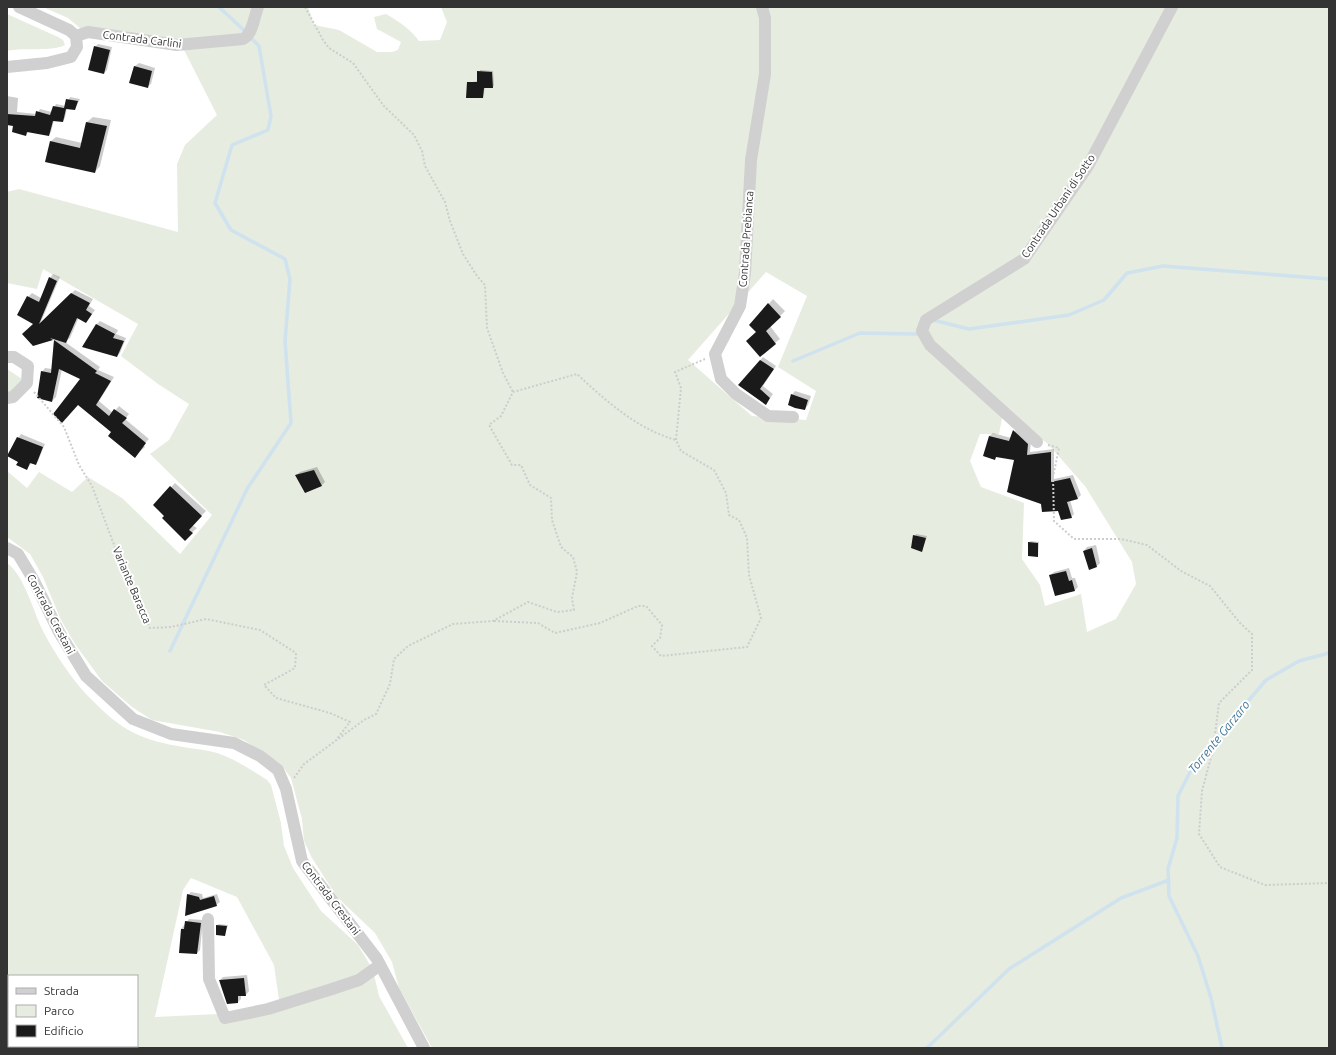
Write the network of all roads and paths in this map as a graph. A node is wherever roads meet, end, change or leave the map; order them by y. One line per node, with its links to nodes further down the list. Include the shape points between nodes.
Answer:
1 (20, 7): 6 (street, via 61,25)
2 (258, 7): 6 (street, Contrada Carlini, via 248,37 236,40 177,45 88,32)
3 (306, 7): 11 (path, via 322,40 329,48 353,63 383,104 414,135 422,151 425,166 445,202 463,254 485,285 487,328 503,373)
4 (762, 7): 8 (street, Contrada Prebianca, via 765,18 765,74 751,160 745,273 740,306)
5 (1172, 7): 15 (street, Contrada Urbani di Sotto, via 1088,166 1024,259 926,320 922,331 930,345)
6 (76, 36): 7 (street, via 77,47 72,57)
7 (7, 67)
8 (715, 354): 13 (street, via 721,379 736,394 768,416); 14 (path, via 675,372 681,388)
9 (7, 357): 10 (street, via 14,357 28,366)
10 (27, 383): 12 (street, via 13,397); 18 (path, Variante Baracca, via 64,427 79,465 92,486 122,566 150,628 171,627 206,619 260,630 296,654 295,668 264,685 276,698 330,713 350,722)
11 (513, 392): 14 (path, via 577,374 638,423); 17 (path, via 501,416 490,425 512,465 521,465 530,485 552,498 552,520 560,547 573,557 577,572 572,598 574,610 557,612 528,602)
12 (7, 398)
13 (793, 417)
14 (676, 440): 17 (path, via 681,451 714,470 726,493 729,515 739,520 747,538 749,575 761,618 747,647 661,656 652,646 660,638 662,625 646,606 638,606 600,623 555,633 538,623)
15 (1037, 442): 20 (path, via 1059,448 1054,477 1054,521 1074,539 1121,539 1147,545 1181,571 1210,586 1240,624 1252,634 1252,670 1219,703 1213,750 1202,791 1199,834 1220,867 1265,884)
16 (7, 548): 19 (street, Contrada Crestani, via 18,554 59,632 86,676 133,719 171,734 234,743 260,756 278,770)
17 (493, 621): 18 (path, via 453,624 408,646 394,659 390,684 376,714)
18 (334, 742): 19 (path, via 304,764)
19 (286, 789): 22 (street, Contrada Crestani, via 302,860)
20 (1329, 883)
21 (208, 919): 22 (street, via 209,979 225,1018 268,1009 359,980)
22 (380, 965): 23 (street, Contrada Crestani)
23 (424, 1048)

